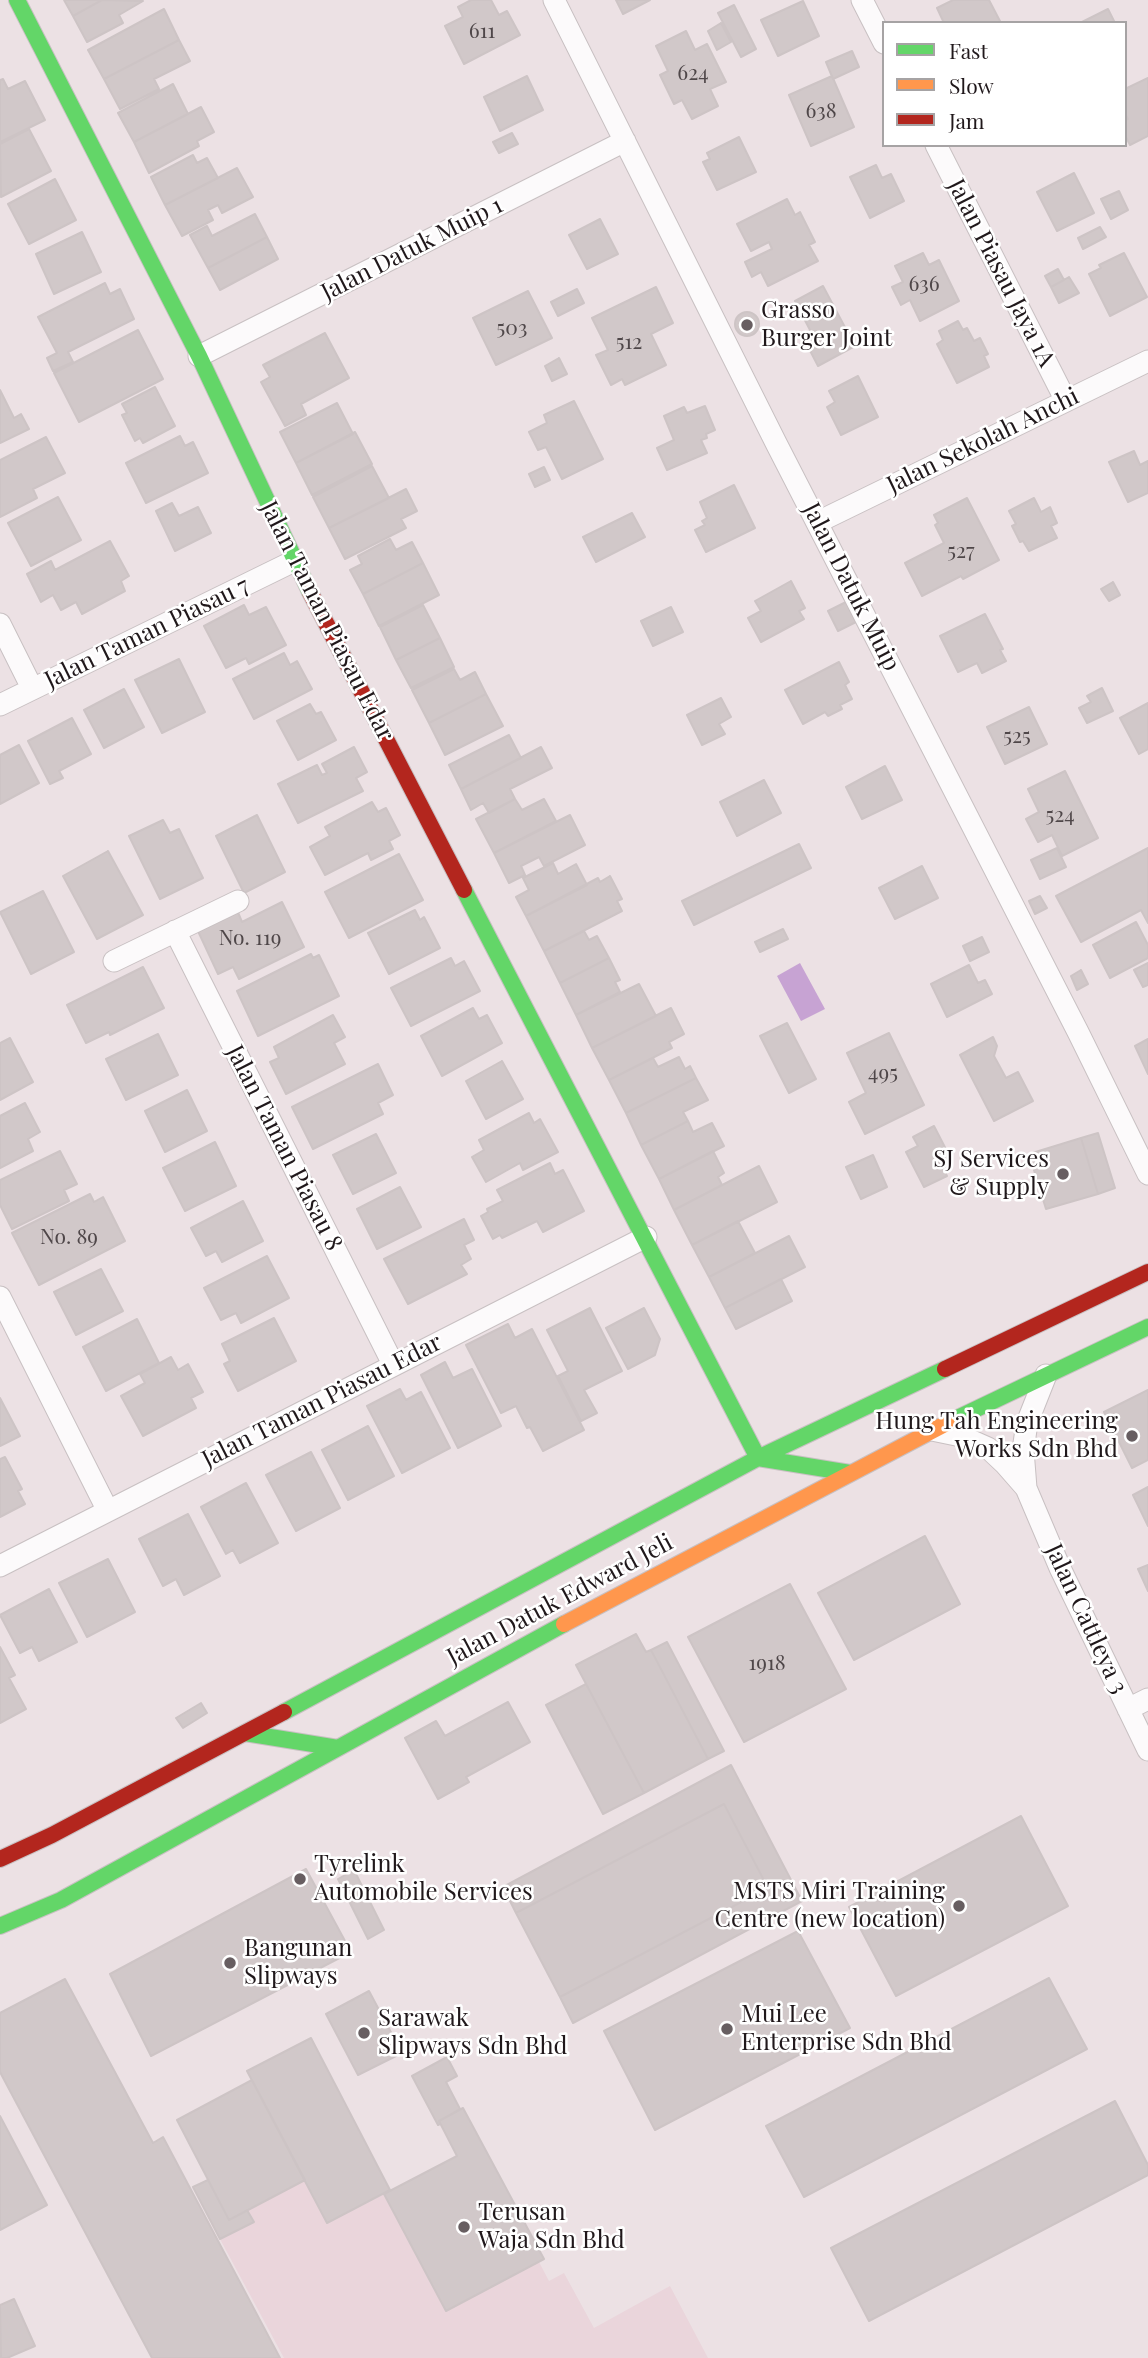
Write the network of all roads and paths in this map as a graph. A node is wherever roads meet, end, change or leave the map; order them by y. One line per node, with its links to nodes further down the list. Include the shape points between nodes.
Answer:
1 (17, 0): 7 (street, Jalan Taman Piasau Edar)
2 (554, 0): 5 (street, Jalan Datuk Muip)
3 (862, 0): 4 (street)
4 (882, 39)
5 (625, 141): 7 (street, Jalan Datuk Muip 1); 10 (street, Jalan Datuk Muip)
6 (937, 147): 9 (street, Jalan Piasau Jaya 1A)
7 (199, 356): 11 (street, Jalan Taman Piasau Edar)
8 (1148, 361): 9 (street, Jalan Sekolah Anchi)
9 (1066, 401): 10 (street, Jalan Sekolah Anchi)
10 (818, 522): 18 (street, Jalan Datuk Muip)
11 (294, 561): 13 (street, Jalan Taman Piasau 7); 19 (street, Jalan Taman Piasau Edar)
12 (0, 624): 13 (street)
13 (32, 688): 14 (street, Jalan Taman Piasau 7)
14 (0, 705)
15 (238, 901): 16 (street)
16 (175, 931): 17 (street); 23 (street, Jalan Taman Piasau 8)
17 (114, 961)
18 (1148, 1174)
19 (646, 1237): 23 (street, Jalan Taman Piasau Edar); 26 (street, Jalan Taman Piasau Edar)
20 (1148, 1272): 26 (street, Jalan Datuk Edward Jeli)
21 (0, 1297): 29 (street)
22 (1148, 1327): 24 (street, Jalan Datuk Edward Jeli)
23 (393, 1364): 29 (street, Jalan Taman Piasau Edar)
24 (1046, 1375): 25 (street, Jalan Datuk Edward Jeli); 28 (street, Jalan Cattleya 3, via 1027,1423 1023,1450)
25 (932, 1430): 27 (street, Jalan Datuk Edward Jeli); 28 (street, Jalan Cattleya 3, via 988,1448)
26 (758, 1458): 27 (street); 33 (street, Jalan Datuk Edward Jeli)
27 (850, 1473): 34 (street, Jalan Datuk Edward Jeli)
28 (1026, 1488): 32 (street, Jalan Cattleya 3)
29 (108, 1511): 30 (street, Jalan Taman Piasau Edar)
30 (0, 1566)
31 (1148, 1699): 32 (street)
32 (1128, 1709): 35 (street, Jalan Cattleya 3)
33 (245, 1733): 34 (street); 36 (street, Jalan Datuk Edward Jeli)
34 (338, 1748): 37 (street, Jalan Datuk Edward Jeli, via 61,1900)
35 (1148, 1750)
36 (0, 1859)
37 (0, 1926)

